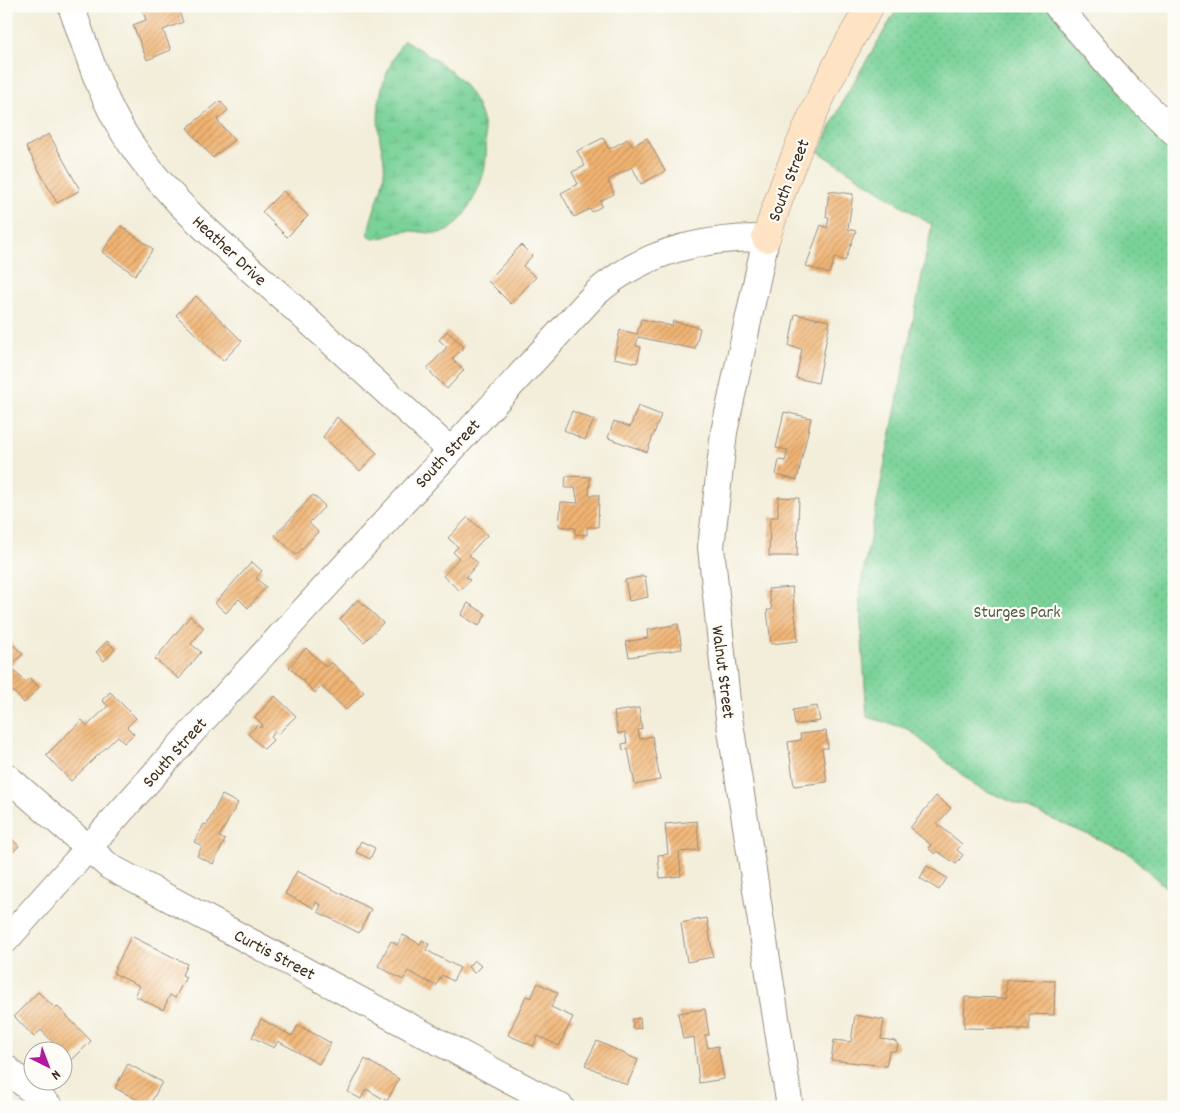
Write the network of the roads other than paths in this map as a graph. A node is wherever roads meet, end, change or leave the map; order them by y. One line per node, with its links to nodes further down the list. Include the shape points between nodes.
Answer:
1 (71, 6): 6 (street, Heather Drive, via 111,109 124,134 150,169 227,249)
2 (870, 6): 5 (street, South Street, via 796,154)
3 (1057, 6): 4 (street, via 1128,88)
4 (1174, 132)
5 (766, 238): 6 (street, South Street, via 737,238 688,245 623,271 595,294); 13 (street, Walnut Street, via 724,432 711,547 728,711)
6 (450, 450): 8 (street, South Street)
7 (6, 776): 8 (street, Curtis Street)
8 (87, 849): 9 (street, South Street); 12 (street, Curtis Street, via 110,867)
9 (6, 940)
10 (6, 1068): 11 (street)
11 (50, 1107)
12 (562, 1107)
13 (790, 1107)

